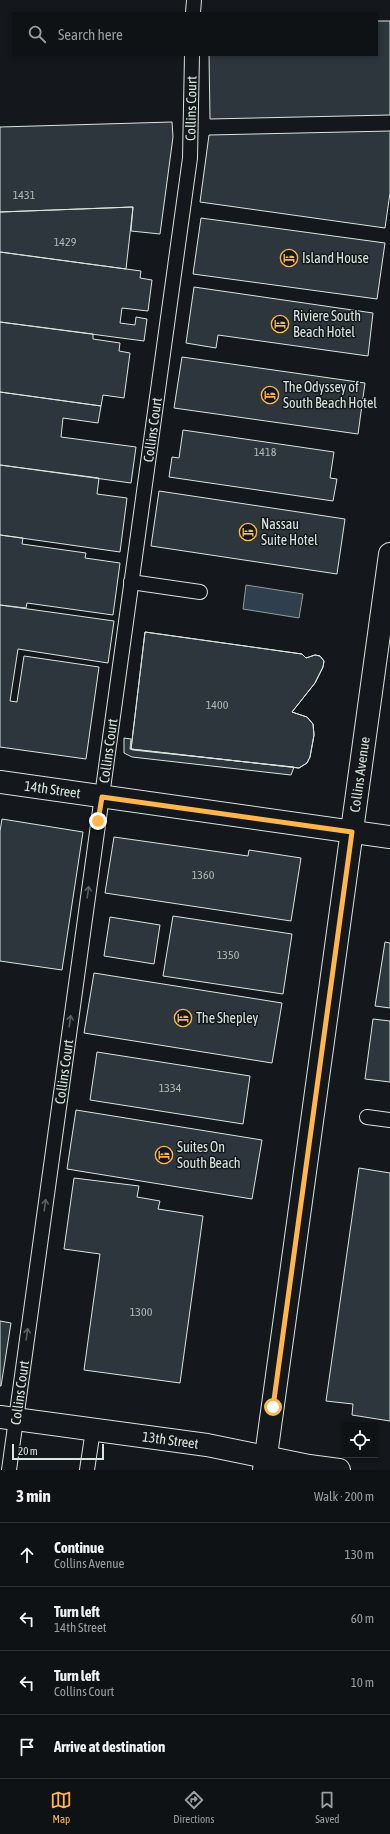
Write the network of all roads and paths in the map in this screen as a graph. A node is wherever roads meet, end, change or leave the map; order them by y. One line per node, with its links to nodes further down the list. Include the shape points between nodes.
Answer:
1 (194, 0): 2 (lane)
2 (193, 12)
3 (192, 56): 5 (lane, Collins Court, via 190,158)
4 (390, 554): 9 (main road, Collins Avenue)
5 (131, 582): 6 (lane); 8 (lane, Collins Court)
6 (200, 592)
7 (0, 782): 8 (main road, 14th Street)
8 (102, 797): 9 (main road, 14th Street); 13 (lane, Collins Court, one-way to 8)
9 (352, 832): 10 (main road, 14th Street); 15 (main road, Collins Avenue)
10 (390, 837)
11 (367, 1117): 12 (lane)
12 (390, 1120)
13 (8, 1418): 14 (main road, 13th Street); 16 (lane, Collins Court)
14 (93, 1430): 15 (main road, 13th Street, via 207,1445); 17 (lane)
15 (265, 1464): 18 (main road, 13th Street)
16 (9, 1470)
17 (87, 1470)
18 (339, 1470)

